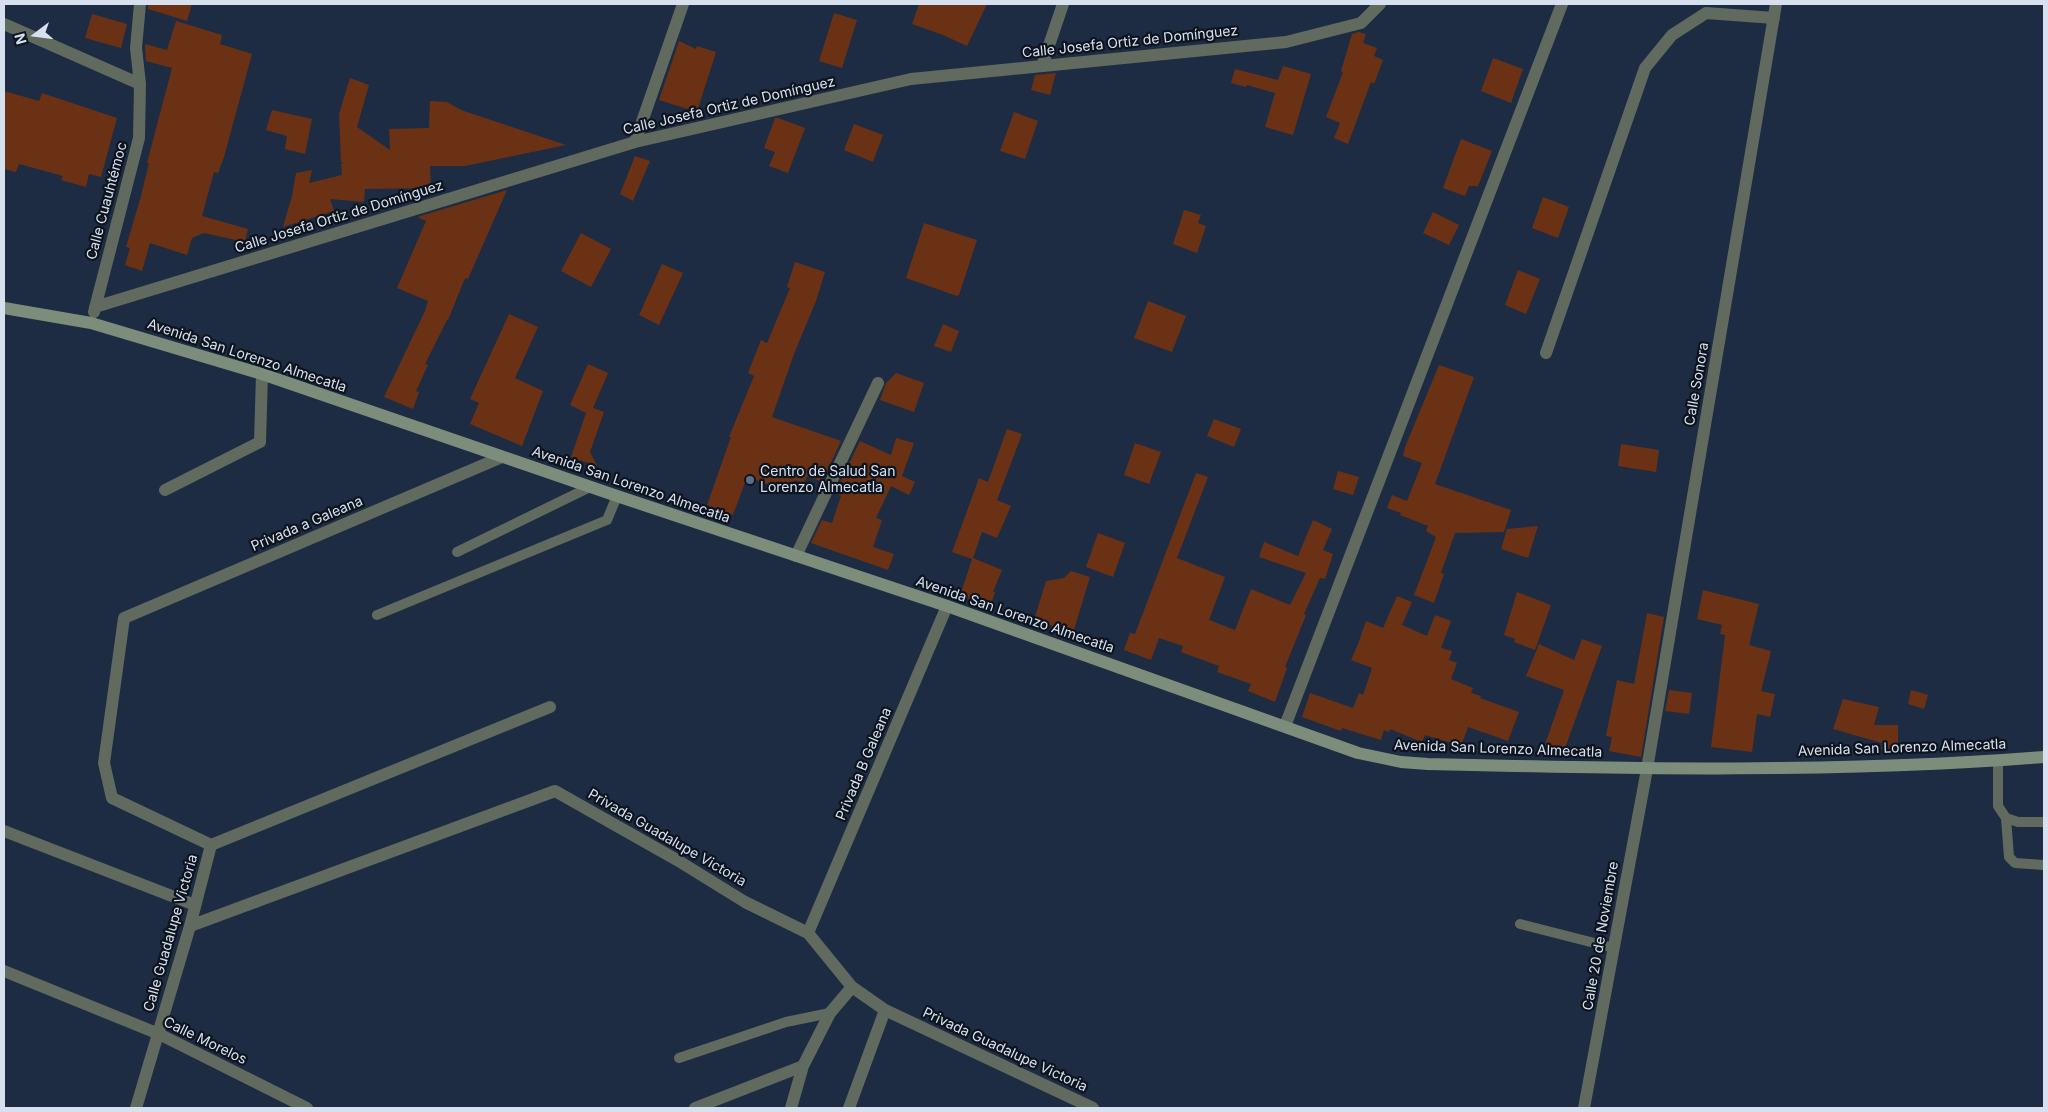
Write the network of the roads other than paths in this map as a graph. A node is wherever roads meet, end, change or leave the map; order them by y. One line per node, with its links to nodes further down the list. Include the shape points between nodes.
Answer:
1 (140, 4): 10 (street, Calle Cuauhtémoc, via 136,48)
2 (683, 4): 11 (street)
3 (1063, 4): 9 (street)
4 (1380, 4): 9 (street, Calle Josefa Ortiz de Domínguez, via 1361,23 1286,42)
5 (1562, 4): 28 (street)
6 (1776, 4): 7 (street, Calle Sonora)
7 (1774, 18): 15 (street, via 1706,14 1672,35 1645,68); 31 (street, Calle Sonora)
8 (4, 24): 10 (street)
9 (1042, 66): 11 (street, Calle Josefa Ortiz de Domínguez, via 911,79)
10 (140, 84): 12 (street, Calle Cuauhtémoc, via 139,138)
11 (635, 142): 12 (street, Calle Josefa Ortiz de Domínguez)
12 (95, 307): 14 (street, Calle Cuauhtémoc)
13 (4, 308): 14 (main road, Avenida San Lorenzo Almecatla)
14 (91, 323): 16 (main road, Avenida San Lorenzo Almecatla)
15 (1546, 353)
16 (262, 374): 18 (main road, Avenida San Lorenzo Almecatla); 20 (street, via 260,442)
17 (878, 383): 23 (street)
18 (502, 457): 19 (main road, Avenida San Lorenzo Almecatla); 26 (street, Privada a Galeana)
19 (590, 487): 21 (main road, Avenida San Lorenzo Almecatla); 22 (lane)
20 (165, 490)
21 (617, 496): 23 (main road, Avenida San Lorenzo Almecatla); 25 (lane, via 607,520)
22 (457, 552)
23 (796, 556): 24 (main road, Avenida San Lorenzo Almecatla)
24 (947, 606): 28 (main road, Avenida San Lorenzo Almecatla); 40 (street, Privada B Galeana)
25 (378, 615)
26 (124, 618): 35 (street, Calle Guadalupe Victoria, via 104,763 112,798)
27 (550, 707): 35 (street)
28 (1285, 726): 31 (main road, Avenida San Lorenzo Almecatla, via 1358,753 1401,762)
29 (2044, 757): 30 (main road, Avenida San Lorenzo Almecatla)
30 (1998, 761): 31 (main road, Avenida San Lorenzo Almecatla, via 1902,766); 32 (lane, via 1998,806)
31 (1647, 769): 41 (street, Calle 20 de Noviembre)
32 (2006, 818): 33 (lane, via 2018,822); 36 (lane, via 2009,857 2015,863)
33 (2044, 822)
34 (4, 831): 37 (street)
35 (211, 845): 37 (street, Calle Guadalupe Victoria)
36 (2044, 865)
37 (196, 905): 39 (street, Calle Guadalupe Victoria)
38 (1520, 924): 41 (lane)
39 (190, 926): 40 (street, Privada Guadalupe Victoria, via 556,791 746,902); 46 (street, Calle Guadalupe Victoria)
40 (808, 934): 43 (street, Privada Guadalupe Victoria)
41 (1614, 948): 55 (street, Calle 20 de Noviembre)
42 (4, 971): 46 (street, Calle Morelos)
43 (852, 987): 44 (street, Privada Guadalupe Victoria); 45 (street)
44 (885, 1010): 53 (street); 54 (street, Privada Guadalupe Victoria)
45 (830, 1013): 47 (lane, via 786,1022); 48 (street)
46 (158, 1034): 49 (street, Calle Guadalupe Victoria); 50 (street, Calle Morelos)
47 (679, 1058)
48 (803, 1066): 51 (street); 52 (street)
49 (136, 1108)
50 (308, 1108)
51 (695, 1108)
52 (792, 1108)
53 (849, 1108)
54 (1093, 1108)
55 (1584, 1108)

